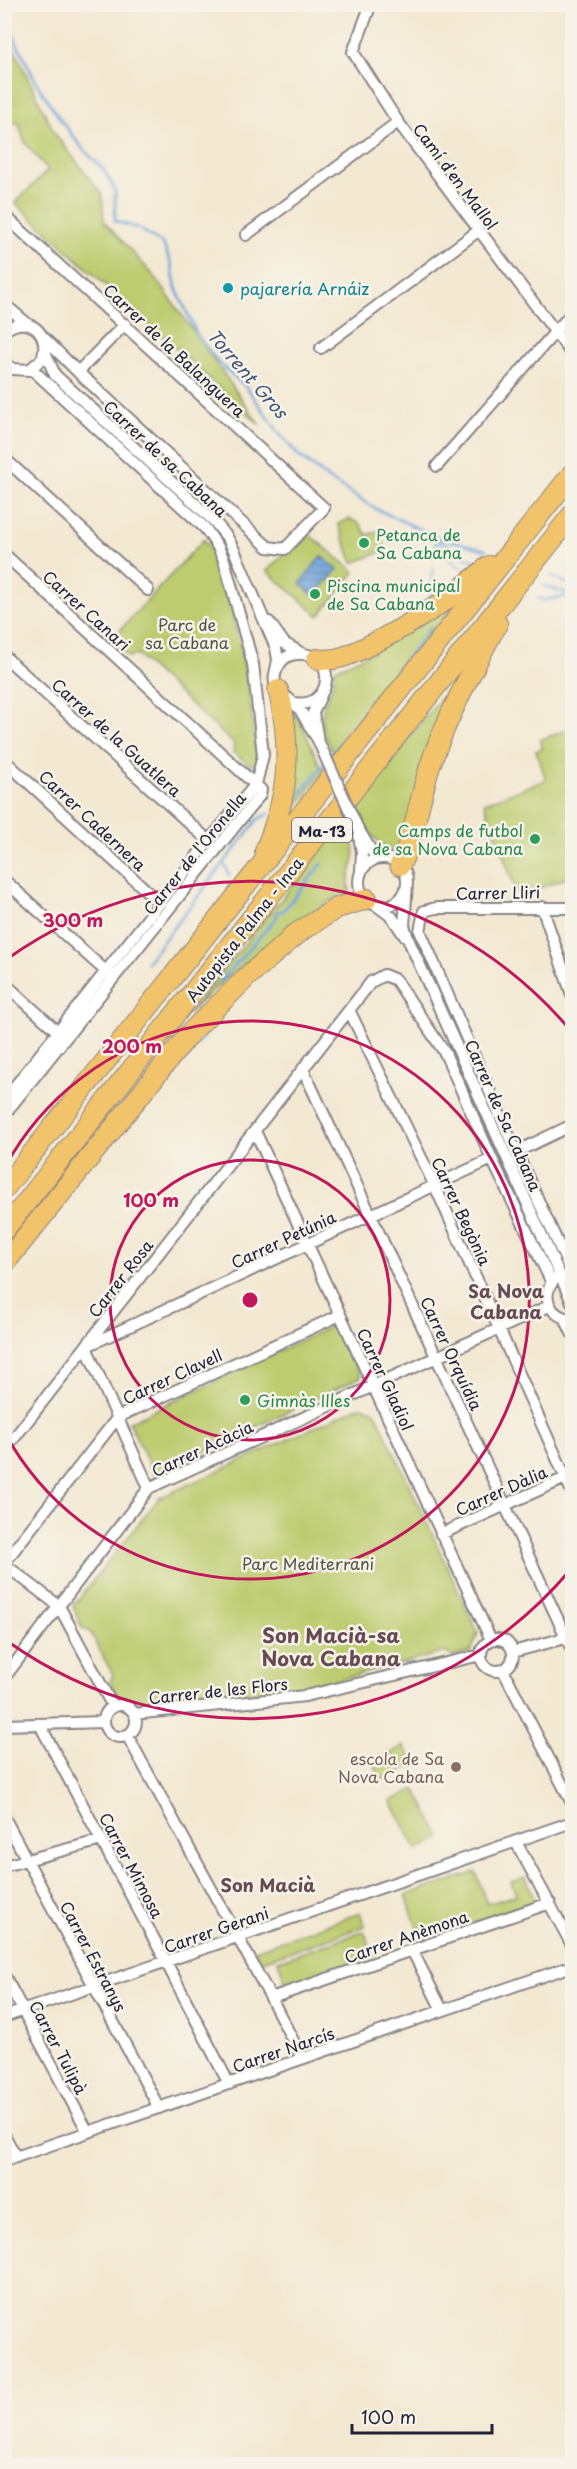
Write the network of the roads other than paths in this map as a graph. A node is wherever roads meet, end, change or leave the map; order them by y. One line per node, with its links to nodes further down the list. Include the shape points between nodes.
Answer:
1 (371, 4): 2 (street, Camí d'en Mallol, via 353,52)
2 (398, 122): 4 (street, Camí d'en Mallol); 5 (street)
3 (4, 215): 8 (street, Carrer de la Balanguera)
4 (478, 231): 11 (street, Camí d'en Mallol); 13 (street)
5 (246, 235)
6 (4, 304): 9 (street)
7 (573, 313): 11 (street)
8 (125, 324): 18 (street); 18 (street, Carrer de la Balanguera, via 324,508 285,549 268,547)
9 (30, 325): 10 (street); 12 (street)
10 (8, 326)
11 (556, 331): 15 (street, Camí d'en Mallol); 22 (street)
12 (42, 336): 14 (street, Carrer de sa Cabana); 18 (street)
13 (321, 348)
14 (45, 352): 17 (street); 19 (street, Carrer de sa Cabana)
15 (573, 354)
16 (4, 363): 17 (street)
17 (28, 371): 19 (street); 20 (street); 37 (street, via 205,528 218,547 253,664 263,756)
18 (78, 372)
19 (55, 375): 29 (street, Carrer de sa Cabana, via 222,531)
20 (4, 376)
21 (4, 458): 28 (street)
22 (437, 466)
23 (573, 474): 25 (highway, Autopista Palma - Inca / Ma-13)
24 (573, 515): 27 (highway, Autopista Palma - Inca / Ma-13)
25 (523, 537): 31 (highway, via 428,614 341,658); 42 (highway, Autopista Palma - Inca / Ma-13)
26 (6, 559): 37 (street, Carrer Canari)
27 (518, 583): 40 (highway, via 440,739 421,793 408,850); 57 (highway, Autopista Palma - Inca / Ma-13)
28 (148, 590)
29 (258, 606): 31 (street, Carrer de sa Cabana, via 284,643); 32 (street, Carrer de sa Cabana, via 277,651)
30 (4, 656): 39 (street, Carrer de la Guatlera)
31 (310, 656): 32 (street, via 288,656); 33 (street, via 324,666 326,686)
32 (276, 670): 34 (street)
33 (321, 695): 34 (street, via 304,703); 35 (street, via 314,713)
34 (284, 696): 35 (street, via 299,708); 42 (highway, via 287,778 278,819)
35 (317, 738): 38 (street, bridge)
36 (4, 760): 46 (street, Carrer Cadernera)
37 (256, 784): 39 (street, Carrer de l'Oronella); 51 (street, Carrer de l'Oronella, via 260,795)
38 (357, 827): 40 (street, via 372,852); 41 (street)
39 (209, 841): 46 (street, Carrer de l'Oronella)
40 (395, 862): 41 (street, via 377,859); 44 (street, via 406,877)
41 (361, 871): 45 (street, via 359,884)
42 (257, 872): 67 (highway, Autopista Palma - Inca / Ma-13)
43 (4, 879): 51 (street)
44 (406, 884): 45 (street, via 396,902); 50 (street, Carrer de Sa Cabana, via 405,926)
45 (371, 902): 49 (highway, via 337,908); 50 (street, Carrer de Sa Cabana, via 392,917)
46 (160, 903): 51 (street, Carrer de l'Oronella)
47 (542, 907): 48 (street, Carrer Lliri); 53 (street); 64 (street, Carrer Lliri, via 436,908 424,911 420,931)
48 (573, 908)
49 (301, 931): 57 (highway, via 271,949 212,996); 71 (highway, via 190,1033)
50 (409, 941): 73 (street, Carrer de Sa Cabana)
51 (109, 975): 55 (street, Carrer de l'Oronella); 61 (street, Carrer de l'Oronella)
52 (4, 983): 55 (street)
53 (573, 995)
54 (349, 1010): 56 (street, Carrer Rosa); 65 (street, Carrer Rosa, via 371,982 384,975 396,980 445,1053); 66 (street, Carrer Begònia)
55 (58, 1032): 59 (street, Carrer de l'Oronella)
56 (303, 1069): 63 (street, Carrer Rosa); 68 (street, Carrer Orquídia)
57 (126, 1077): 69 (highway, Autopista Palma - Inca / Ma-13)
58 (4, 1079): 59 (street)
59 (14, 1088): 60 (street, Carrer de l'Oronella)
60 (4, 1100)
61 (4, 1115)
62 (573, 1125): 64 (street)
63 (255, 1131): 70 (street, Carrer Gladiol); 80 (street, Carrer Rosa)
64 (516, 1152): 72 (street)
65 (492, 1159): 66 (street, Carrer Petúnia); 73 (street)
66 (435, 1186): 68 (street, Carrer Petúnia); 78 (street, Carrer Begònia)
67 (4, 1189)
68 (371, 1215): 70 (street, Carrer Petúnia); 81 (street, Carrer Orquídia)
69 (4, 1230)
70 (307, 1245): 76 (street, Carrer Gladiol); 80 (street, Carrer Petúnia)
71 (4, 1264)
72 (573, 1274): 73 (street)
73 (556, 1280): 74 (street, Carrer de Sa Cabana); 75 (street, via 547,1294)
74 (573, 1302)
75 (549, 1306): 77 (street, via 559,1316); 78 (street, Carrer Acàcia)
76 (340, 1315): 82 (street, Carrer Gladiol); 83 (street, Carrer Clavell)
77 (569, 1318): 79 (street)
78 (499, 1329): 81 (street, Carrer Acàcia); 85 (street, Carrer Begònia)
79 (573, 1333)
80 (86, 1347): 83 (street); 84 (street, Carrer Rosa)
81 (438, 1357): 82 (street, Carrer Acàcia); 88 (street, Carrer Orquídia)
82 (373, 1386): 86 (street, Carrer Acàcia); 89 (street, Carrer Gladiol)
83 (118, 1417): 86 (street); 90 (street, Carrer Clavell)
84 (4, 1451)
85 (569, 1476): 87 (street, Carrer Begònia); 88 (street, Carrer Dàlia)
86 (149, 1488): 91 (street, Carrer Acàcia)
87 (573, 1492)
88 (504, 1506): 89 (street, Carrer Dàlia); 92 (street, Carrer Orquídia)
89 (441, 1534): 93 (street, Carrer Gladiol)
90 (4, 1563): 91 (street)
91 (59, 1606): 98 (street, Carrer Acàcia); 99 (street)
92 (569, 1637): 94 (street, Carrer Orquídia); 95 (street)
93 (491, 1640): 95 (street, via 507,1642); 96 (street, via 482,1648)
94 (573, 1650)
95 (513, 1652): 97 (street, via 512,1662)
96 (481, 1655): 97 (street, via 489,1669); 100 (street, Carrer de les Flors, via 305,1696)
97 (503, 1670): 105 (street)
98 (4, 1678)
99 (112, 1707): 100 (street, via 126,1706); 101 (street)
100 (134, 1714): 104 (street, via 134,1728)
101 (104, 1722): 103 (street); 104 (street, via 112,1736)
102 (4, 1725): 103 (street)
103 (40, 1725): 108 (street, Carrer Mimosa)
104 (127, 1736): 113 (street)
105 (573, 1803)
106 (4, 1817): 110 (street, Carrer Estranys)
107 (573, 1822): 109 (street, Carrer Gerani)
108 (102, 1840): 110 (street); 116 (street, Carrer Mimosa)
109 (516, 1842): 112 (street); 113 (street, Carrer Gerani)
110 (27, 1860): 111 (street); 119 (street, Carrer Estranys)
111 (4, 1866)
112 (550, 1903): 114 (street); 115 (street, Carrer Anèmona)
113 (238, 1937): 116 (street, Carrer Gerani); 120 (street)
114 (573, 1945)
115 (412, 1950): 120 (street, Carrer Anèmona); 121 (street)
116 (166, 1962): 119 (street, Carrer Gerani); 125 (street, Carrer Mimosa)
117 (573, 1966): 121 (street, Carrer Narcís)
118 (4, 1975): 122 (street, Carrer Tulipà)
119 (93, 1987): 122 (street, Carrer Gerani); 126 (street, Carrer Estranys)
120 (271, 1998): 124 (street)
121 (442, 2010): 124 (street, Carrer Narcís)
122 (23, 2011): 123 (street, Carrer Gerani); 127 (street, Carrer Tulipà)
123 (4, 2017)
124 (302, 2058): 125 (street, Carrer Narcís)
125 (229, 2084): 126 (street, Carrer Narcís)
126 (159, 2108): 127 (street, Carrer Narcís)
127 (88, 2132): 129 (street, Carrer Narcís)
128 (4, 2135): 129 (street)
129 (16, 2157): 130 (street, Carrer Narcís)
130 (4, 2161)

